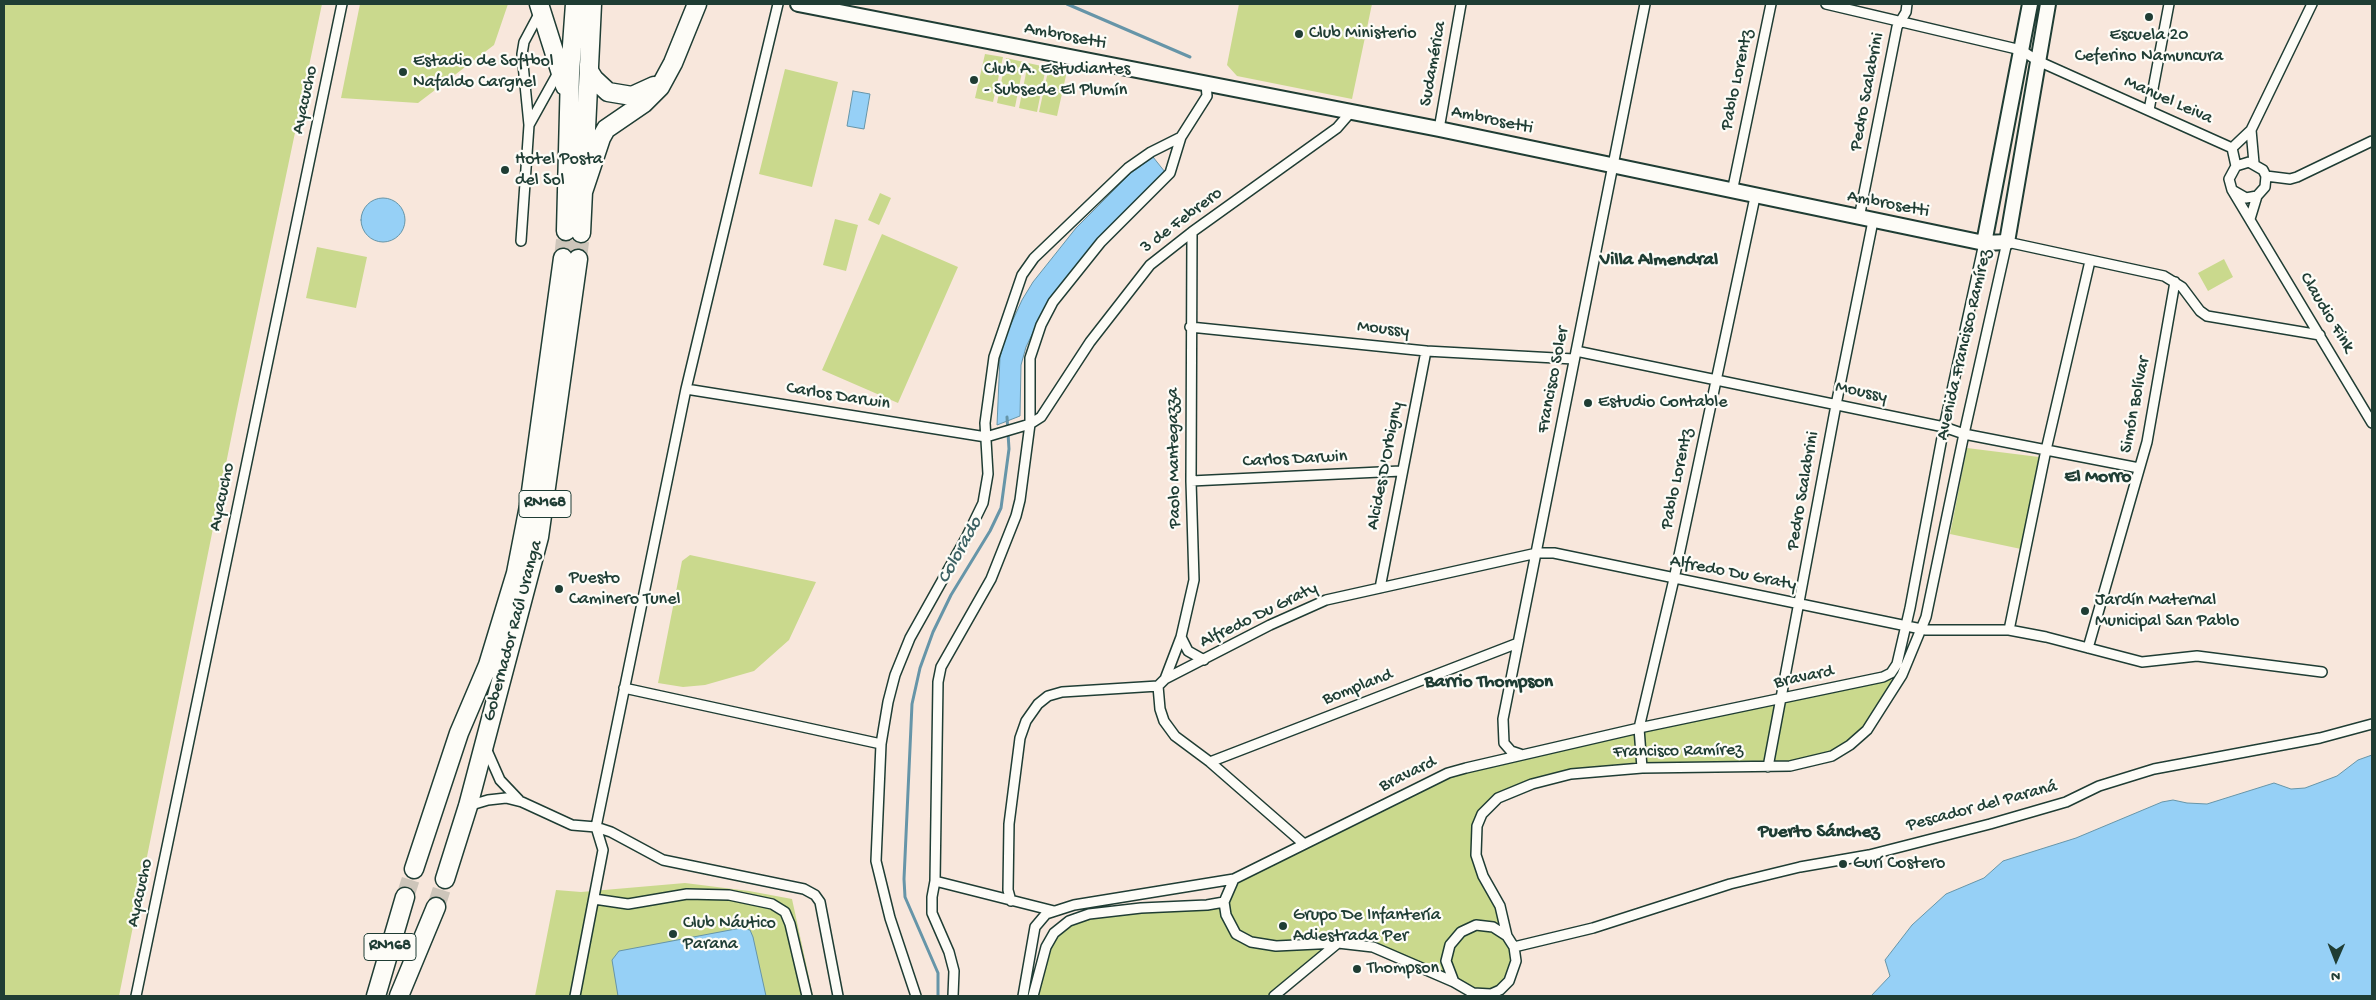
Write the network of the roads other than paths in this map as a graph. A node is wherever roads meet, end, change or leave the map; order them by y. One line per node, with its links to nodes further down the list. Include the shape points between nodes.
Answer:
1 (342, 4): 113 (street, Ayacucho)
2 (575, 4): 18 (highway)
3 (592, 4): 18 (highway)
4 (697, 4): 22 (highway)
5 (778, 4): 56 (street)
6 (798, 4): 23 (street, Ambrosetti)
7 (1461, 4): 28 (street, Sudamérica)
8 (1645, 4): 34 (street, Francisco Soler)
9 (1771, 4): 38 (street, Pablo Lorentz)
10 (1826, 4): 17 (street)
11 (1908, 4): 17 (street, Pedro Scalabrini)
12 (2030, 4): 19 (street, Avenida Francisco Ramírez)
13 (2048, 4): 20 (street, Avenida Francisco Ramírez)
14 (2169, 4): 25 (street)
15 (2312, 4): 29 (street)
16 (540, 7): 21 (highway); 27 (street, via 522,54)
17 (1901, 20): 19 (street); 42 (street, Pedro Scalabrini)
18 (580, 47): 21 (street); 22 (highway, via 589,71 608,92 632,96 644,92); 24 (highway); 39 (highway)
19 (2022, 50): 20 (street, Manuel Leiva); 48 (street, Avenida Francisco Ramírez)
20 (2038, 61): 25 (street, Manuel Leiva); 47 (street, Avenida Francisco Ramírez)
21 (560, 69): 24 (highway); 27 (street)
22 (667, 74): 39 (highway, via 654,95 606,128)
23 (1206, 84): 26 (street, Ambrosetti); 30 (street, via 1206,96)
24 (569, 100): 39 (highway, via 573,232)
25 (2149, 110): 32 (street, Manuel Leiva)
26 (1350, 112): 28 (street, Ambrosetti); 45 (street, 3 de Febrero, via 1338,128)
27 (529, 125): 46 (street)
28 (1439, 129): 34 (street, Ambrosetti)
29 (2251, 130): 32 (street); 33 (street)
30 (1181, 137): 59 (street, via 1170,173 1101,242 1053,302 1033,344); 62 (street, via 1128,168 1026,267 1010,304 994,357 985,422)
31 (2372, 141): 36 (street, via 2297,177)
32 (2232, 148): 35 (street)
33 (2254, 163): 35 (street, via 2244,162); 36 (street)
34 (1614, 166): 38 (street, Ambrosetti); 54 (street, Francisco Soler)
35 (2236, 166): 37 (street, via 2230,174)
36 (2266, 176): 40 (street, via 2265,187)
37 (2232, 190): 40 (street, via 2240,197); 43 (street, Claudio Fink)
38 (1732, 192): 41 (street, Ambrosetti)
39 (582, 195)
40 (2257, 196): 43 (street)
41 (1755, 197): 42 (street, Ambrosetti); 55 (street, Pablo Lorentz)
42 (1859, 218): 44 (street, Ambrosetti)
43 (2250, 219): 52 (street, Claudio Fink)
44 (1873, 221): 48 (street, Ambrosetti); 57 (street, Pedro Scalabrini)
45 (1192, 232): 51 (street, Paolo Mantegazza); 59 (street, 3 de Febrero, via 1150,265 1090,342 1040,417)
46 (521, 241)
47 (2007, 242): 48 (street, Ambrosetti); 49 (street, Ambrosetti); 61 (street, Avenida Francisco Ramírez)
48 (1984, 243): 60 (street, Avenida Francisco Ramírez)
49 (2090, 261): 50 (street, Ambrosetti, via 2164,276); 63 (street)
50 (2175, 282): 52 (street, via 2207,316); 64 (street, Simón Bolívar, via 2147,442)
51 (1190, 327): 53 (street, Moussy); 66 (street, Paolo Mantegazza)
52 (2320, 335): 58 (street, Claudio Fink)
53 (1426, 351): 54 (street, Moussy); 65 (street, Alcides D'Orbigny)
54 (1575, 355): 55 (street, Moussy); 67 (street, Francisco Soler)
55 (1715, 380): 57 (street, Moussy); 68 (street, Pablo Lorentz)
56 (686, 389): 62 (street, Carlos Darwin); 82 (street)
57 (1836, 405): 60 (street, Moussy); 70 (street, Pedro Scalabrini)
58 (2372, 424)
59 (1025, 426): 62 (street); 100 (street, via 1016,516 991,579 941,667 938,682)
60 (1944, 427): 61 (street, Moussy); 71 (street, Avenida Francisco Ramírez)
61 (1964, 434): 63 (street, Moussy); 72 (street, Avenida Francisco Ramírez)
62 (990, 436): 88 (street, via 983,503 910,638 888,702)
63 (2046, 450): 64 (street, Moussy); 73 (street)
64 (2139, 468): 76 (street, Simón Bolívar)
65 (1401, 471): 66 (street, Carlos Darwin); 69 (street, Alcides D'Orbigny)
66 (1191, 481): 74 (street, Paolo Mantegazza, via 1194,580)
67 (1537, 553): 68 (street, Alfredo Du Graty, via 1554,553); 69 (street, Alfredo Du Graty); 75 (street, Francisco Soler)
68 (1674, 579): 70 (street, Alfredo Du Graty); 86 (street, Pablo Lorentz)
69 (1380, 588): 77 (street, Alfredo Du Graty, via 1305,608)
70 (1800, 604): 71 (street, Alfredo Du Graty); 84 (street, Pedro Scalabrini)
71 (1906, 626): 72 (street, Alfredo Du Graty); 79 (street, Avenida Francisco Ramírez, via 1894,670)
72 (1922, 630): 73 (street, Alfredo Du Graty); 83 (street, Avenida Francisco Ramírez)
73 (2009, 630): 76 (street, Alfredo Du Graty)
74 (1181, 637): 77 (street, via 1188,652); 80 (street, Paolo Mantegazza)
75 (1518, 643): 89 (street, Francisco Soler, via 1502,735 1507,748); 90 (street, Bompland)
76 (2088, 648): 78 (street, Alfredo Du Graty, via 2142,662 2197,656)
77 (1204, 660): 80 (street, Alfredo Du Graty)
78 (2322, 672)
79 (1883, 677): 84 (street, Bravard)
80 (1165, 679): 81 (street, Alfredo Du Graty)
81 (1158, 686): 90 (street, via 1164,721 1175,736); 103 (street, via 1062,692 1048,696 1038,704 1026,721 1020,738 1009,824 1008,890)
82 (624, 688): 88 (street); 95 (street)
83 (1894, 688): 91 (street, Francisco Ramírez, via 1867,730 1844,749 1813,762)
84 (1781, 700): 86 (street, Bravard); 91 (street, Pedro Scalabrini)
85 (2372, 724): 109 (street, Pescador del Paraná, via 2320,738 2154,769 2099,786 2066,802 1990,824 1869,855 1800,866 1730,884 1594,928)
86 (1639, 728): 89 (street, Bravard); 92 (street, Pablo Lorentz)
87 (483, 744): 93 (street, via 500,780); 94 (highway, Gobernador Raúl Uranga / RN168); 97 (highway, Gobernador Raúl Uranga / RN168, via 539,537 571,258 516,573 488,665 459,732)
88 (880, 744): 119 (street, via 876,861 890,918)
89 (1520, 754): 96 (street, Bravard, via 1448,773)
90 (1210, 762): 96 (street)
91 (1768, 767): 92 (street, Francisco Ramírez)
92 (1642, 768): 107 (street, Francisco Ramírez, via 1552,778 1498,798 1482,814 1477,826 1476,855 1483,876 1500,906)
93 (522, 802): 94 (street, via 506,798); 95 (street, via 572,825)
94 (468, 806): 98 (highway, Gobernador Raúl Uranga / RN168)
95 (596, 827): 102 (street, via 603,850); 118 (street, via 663,860 804,889 815,895 820,902)
96 (1304, 844): 99 (street, Bravard)
97 (414, 869)
98 (445, 879)
99 (1234, 879): 104 (street); 106 (street, Bravard)
100 (935, 882): 103 (street); 120 (street, via 932,913 954,971)
101 (404, 897): 114 (highway, RN168)
102 (594, 899): 116 (street); 117 (street, via 628,904 686,894 729,895 772,904 785,912 790,924)
103 (1011, 901): 106 (street)
104 (1224, 902): 108 (street, via 1226,915 1236,934 1251,942 1276,946); 122 (street, via 1089,914 1069,921 1054,933 1046,947)
105 (436, 907): 115 (highway, RN168)
106 (1054, 911): 121 (street, Bravard, via 1041,917 1034,927)
107 (1507, 936): 109 (street); 111 (street, via 1493,927 1476,925 1461,932 1450,945 1446,961)
108 (1338, 943): 111 (street, via 1373,947); 123 (street)
109 (1514, 947): 110 (street, via 1516,961)
110 (1510, 981): 112 (street, via 1491,994); 124 (street)
111 (1454, 982): 112 (street)
112 (1474, 995)
113 (136, 996)
114 (376, 996)
115 (399, 996)
116 (575, 996)
117 (807, 996)
118 (838, 996)
119 (916, 996)
120 (953, 996)
121 (1023, 996)
122 (1033, 996)
123 (1274, 996)
124 (1506, 996)

